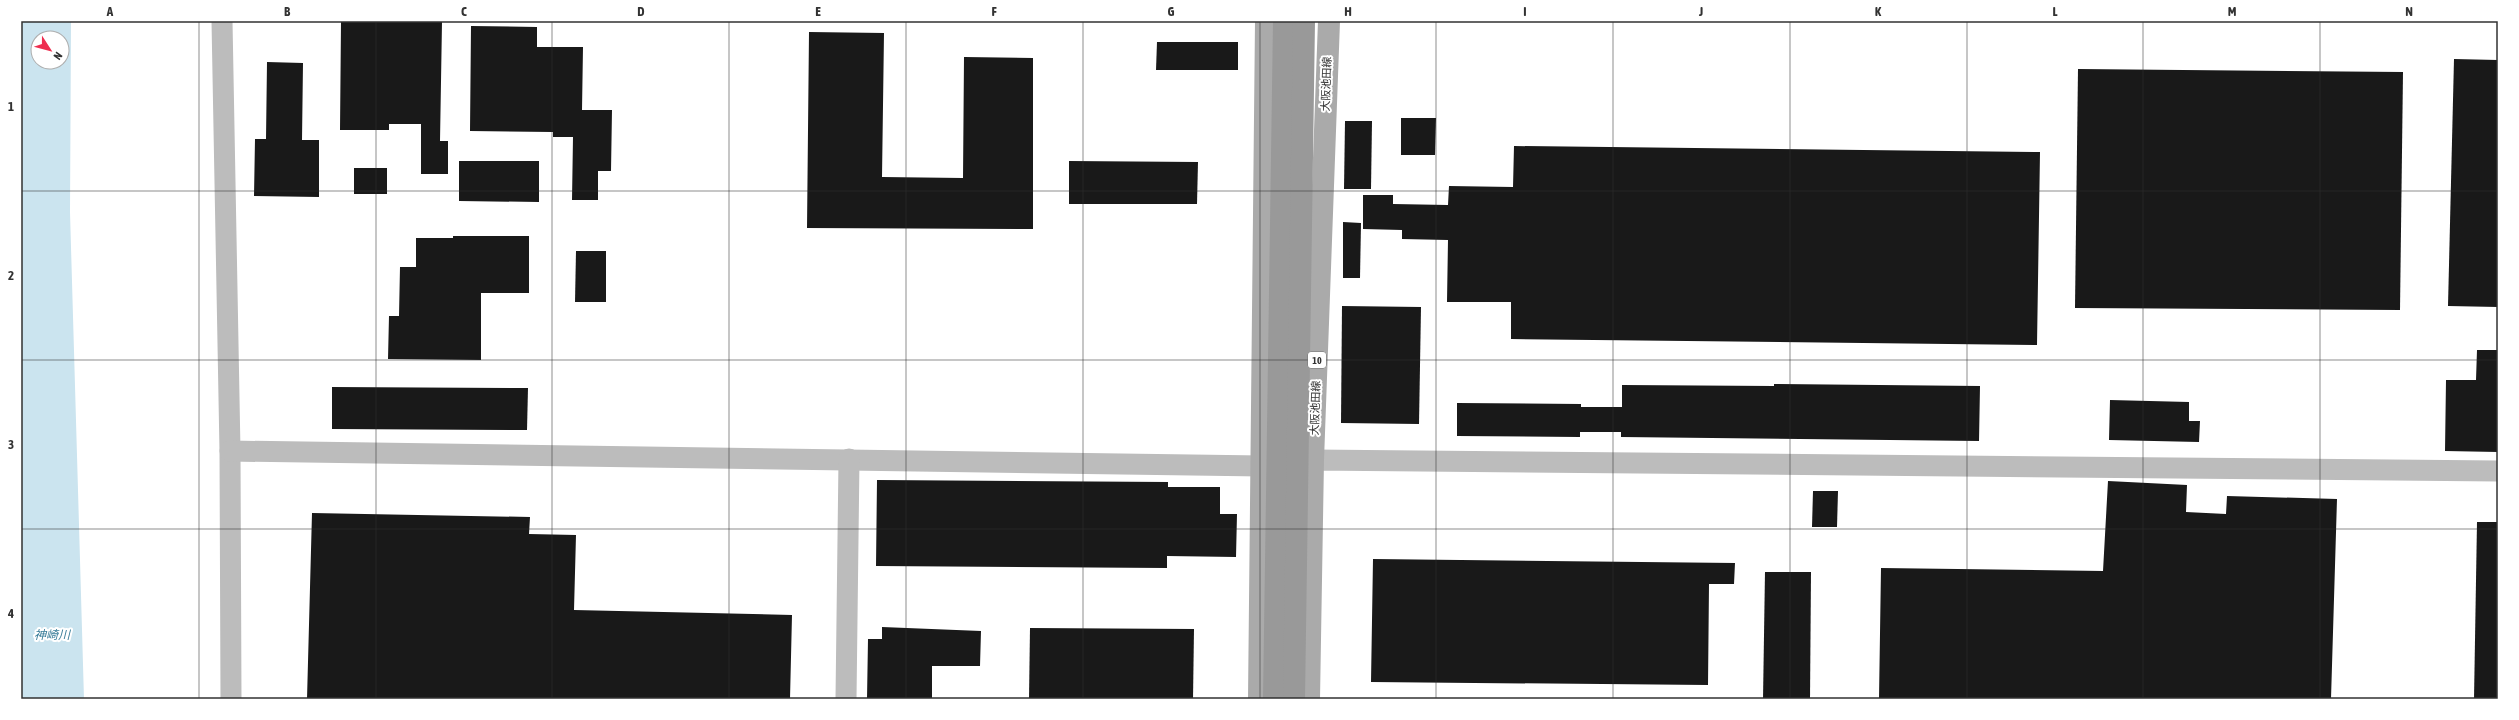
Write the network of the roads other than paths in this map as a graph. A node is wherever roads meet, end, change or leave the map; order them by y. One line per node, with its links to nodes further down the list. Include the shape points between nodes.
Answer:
1 (222, 21): 6 (street)
2 (1266, 21): 9 (main road)
3 (1284, 21): 14 (highway, bridge)
4 (1304, 21): 15 (highway, bridge)
5 (1329, 21): 8 (main road, 大阪池田線 / 10)
6 (230, 451): 7 (street); 11 (street)
7 (849, 459): 9 (street); 12 (street)
8 (1313, 460): 9 (street); 10 (street); 16 (main road, 大阪池田線 / 10)
9 (1262, 466): 13 (main road)
10 (2498, 471)
11 (230, 699)
12 (846, 699)
13 (1259, 699)
14 (1274, 699)
15 (1294, 699)
16 (1310, 699)

